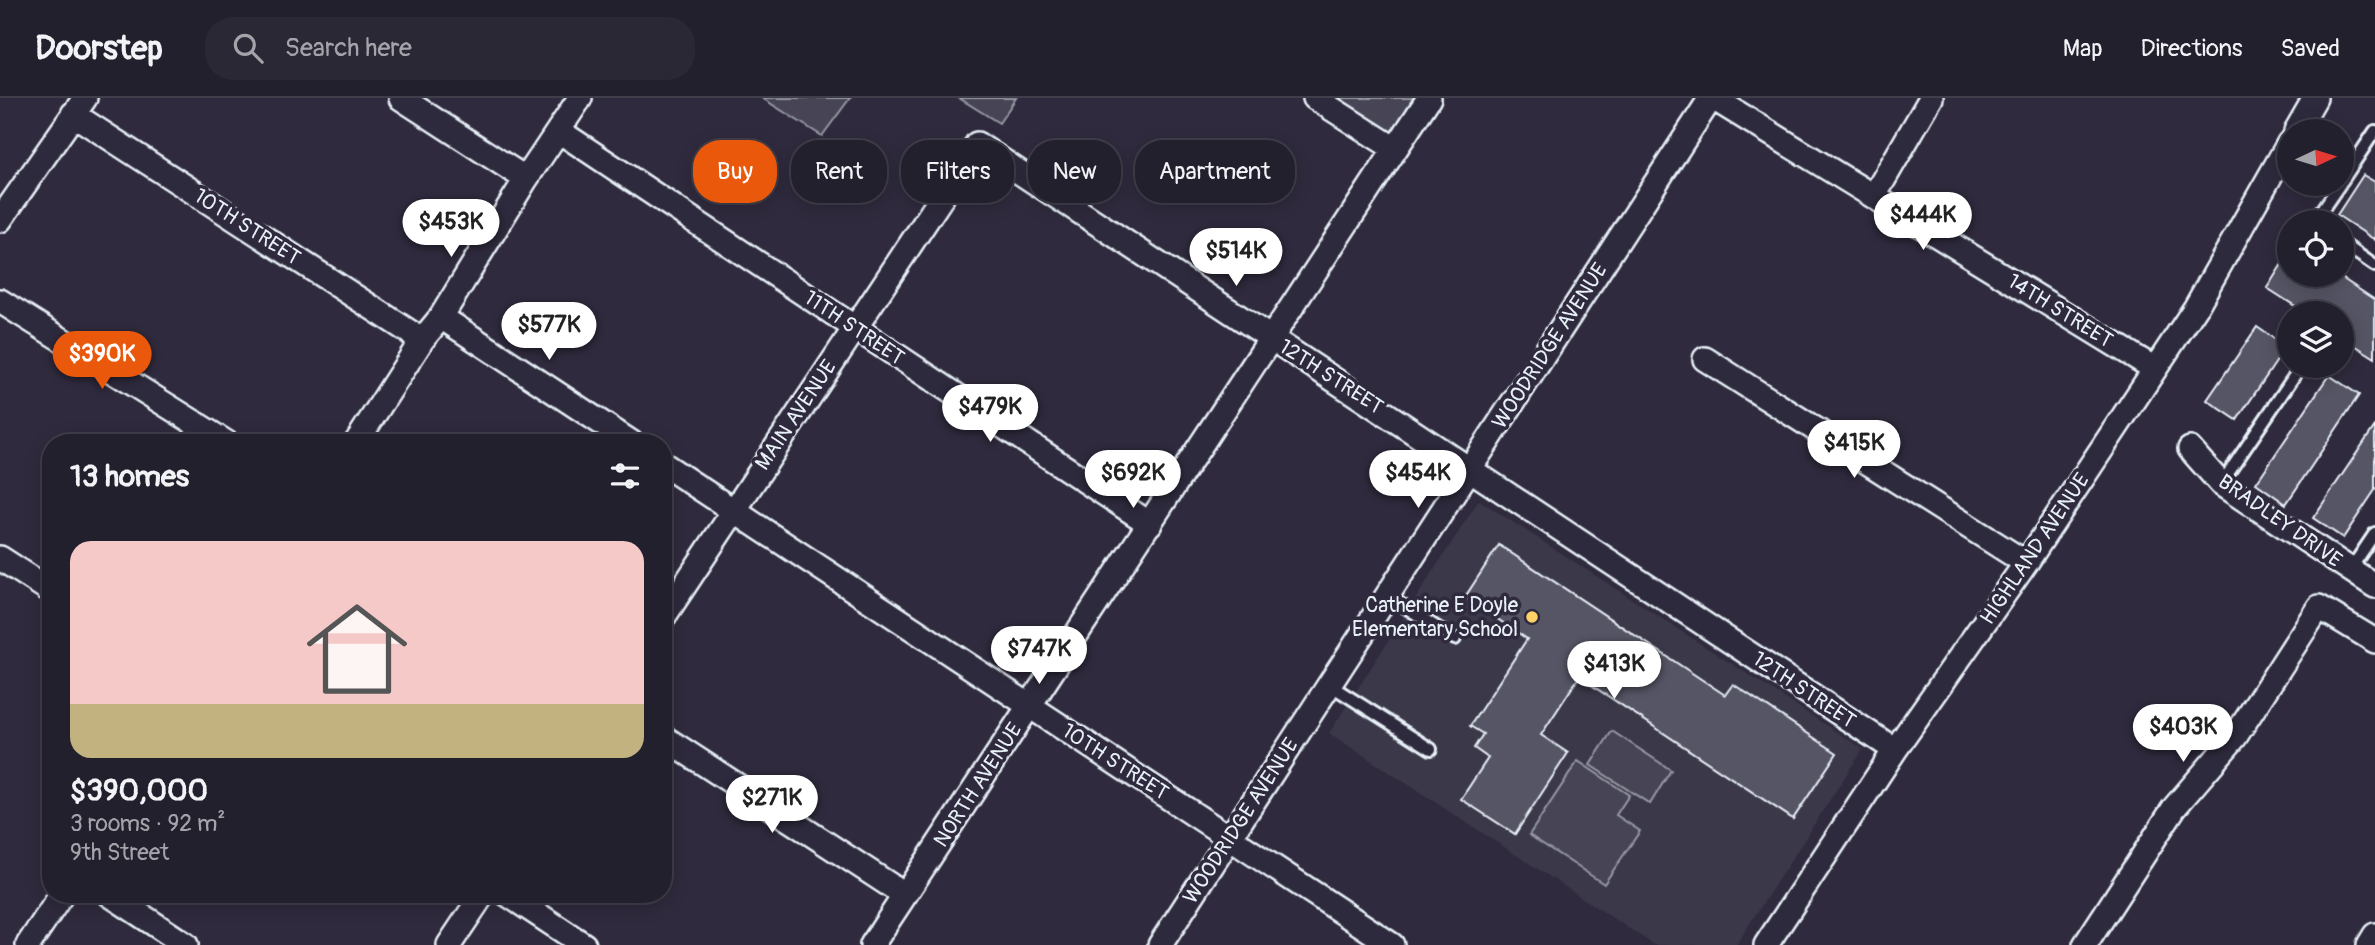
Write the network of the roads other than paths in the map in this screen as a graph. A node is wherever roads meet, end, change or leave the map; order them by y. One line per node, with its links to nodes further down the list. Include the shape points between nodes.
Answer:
1 (401, 98): 16 (street)
2 (580, 98): 10 (street)
3 (1315, 98): 12 (street)
4 (1429, 98): 12 (street, NORTH AVENUE)
5 (1712, 98): 17 (street, 14TH STREET); 34 (street, WOODRIDGE AVENUE)
6 (1931, 98): 17 (street)
7 (2315, 98): 9 (street)
8 (79, 106): 19 (street); 26 (street, 10TH STREET)
9 (2303, 119)
10 (559, 131): 16 (street); 24 (street, 11TH STREET)
11 (2375, 131): 13 (lane)
12 (1395, 149): 25 (street, NORTH AVENUE)
13 (2354, 162)
14 (2277, 164): 28 (street, HIGHLAND AVENUE)
15 (1014, 169): 25 (street, 12TH STREET)
16 (526, 179): 23 (street)
17 (1874, 197): 28 (street, 14TH STREET)
18 (937, 203): 24 (street, MAIN AVENUE)
19 (0, 220)
20 (2354, 251): 21 (lane)
21 (2375, 266)
22 (0, 301): 30 (street)
23 (441, 317): 26 (street); 32 (street)
24 (855, 328): 37 (street, MAIN AVENUE); 38 (street, 11TH STREET)
25 (1272, 337): 34 (street, 12TH STREET); 38 (street, NORTH AVENUE)
26 (422, 340): 31 (street)
27 (1705, 359): 41 (street)
28 (2155, 369): 41 (street, HIGHLAND AVENUE)
29 (2293, 378): 36 (lane)
30 (213, 434)
31 (362, 434)
32 (618, 434)
33 (2190, 450): 36 (street, BRADLEY DRIVE)
34 (1471, 469): 45 (street, WOODRIDGE AVENUE); 53 (street, 12TH STREET)
35 (672, 470): 37 (street, 10TH STREET)
36 (2221, 484): 42 (street, BRADLEY DRIVE)
37 (734, 510): 46 (street, MAIN AVENUE); 50 (street, 10TH STREET)
38 (1150, 524): 50 (street, NORTH AVENUE)
39 (2375, 533): 42 (lane)
40 (0, 558): 43 (street)
41 (2026, 563): 53 (street, HIGHLAND AVENUE)
42 (2350, 570): 44 (street, BRADLEY DRIVE)
43 (42, 585)
44 (2375, 586)
45 (1388, 596): 47 (lane); 49 (street, WOODRIDGE AVENUE)
46 (672, 604)
47 (1455, 639)
48 (2375, 641): 69 (street, via 2319,607 2235,737 2174,808)
49 (1330, 685): 52 (lane); 54 (street, WOODRIDGE AVENUE)
50 (1030, 706): 54 (street, 10TH STREET); 55 (street, NORTH AVENUE)
51 (672, 743): 55 (street)
52 (1431, 749)
53 (1895, 750): 68 (street, HIGHLAND AVENUE)
54 (1230, 839): 66 (street, WOODRIDGE AVENUE); 67 (street, 10TH STREET)
55 (905, 895): 65 (street, NORTH AVENUE)
56 (56, 903): 61 (street)
57 (123, 903): 62 (street)
58 (477, 903): 63 (street)
59 (521, 903): 64 (street)
60 (2375, 935): 70 (street)
61 (28, 945)
62 (186, 945)
63 (449, 945)
64 (584, 945)
65 (872, 945)
66 (1160, 945)
67 (1392, 945)
68 (1766, 945)
69 (2085, 945)
70 (2369, 945)

